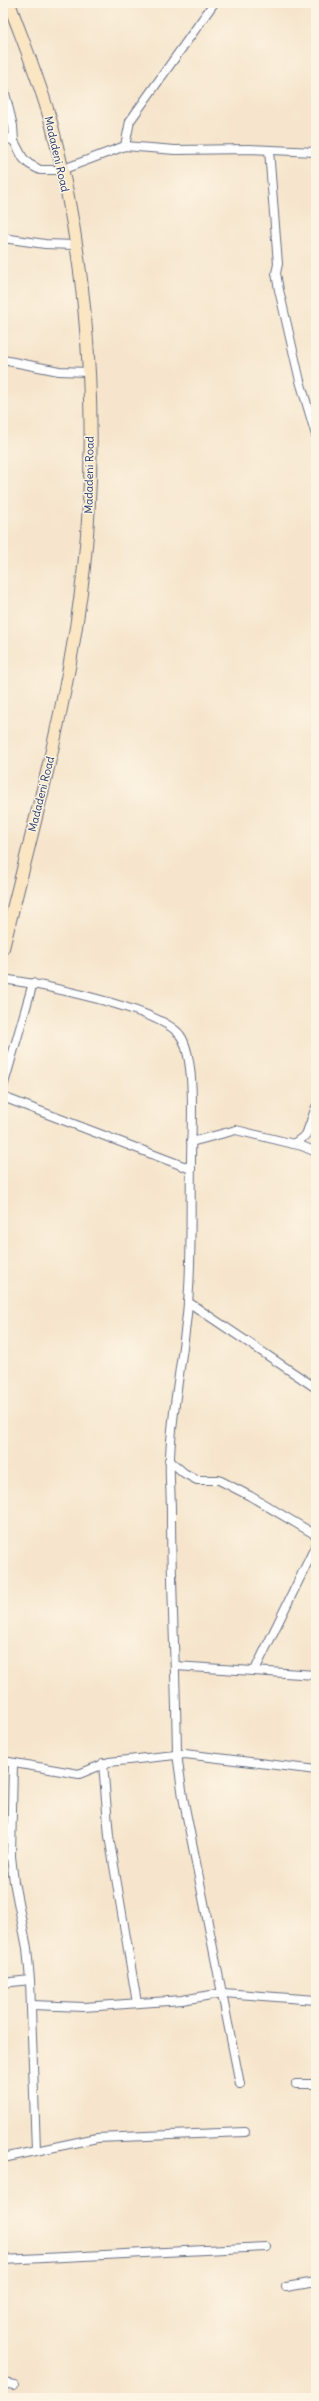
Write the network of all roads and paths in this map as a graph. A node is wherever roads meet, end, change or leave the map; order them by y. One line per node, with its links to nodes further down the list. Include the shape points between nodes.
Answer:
1 (8, 3): 9 (street, Madadeni Road, via 43,99)
2 (214, 3): 6 (street, via 130,121)
3 (3, 85): 5 (street, via 13,126)
4 (3, 136): 5 (street)
5 (14, 142): 9 (street, via 29,164 40,170)
6 (126, 146): 7 (street, via 188,150); 9 (street)
7 (269, 150): 8 (street); 14 (street, via 278,264 277,282 300,381)
8 (316, 152)
9 (61, 170): 11 (street, Madadeni Road)
10 (3, 238): 11 (street)
11 (75, 245): 13 (street, Madadeni Road, via 86,328)
12 (3, 360): 13 (street, via 59,371)
13 (88, 372): 15 (street, Madadeni Road, via 90,491 77,625 51,757)
14 (316, 435)
15 (3, 948)
16 (3, 979): 17 (street)
17 (33, 983): 18 (street); 21 (street, via 125,1008 156,1019 174,1029 183,1041 189,1058)
18 (3, 1087)
19 (3, 1097): 24 (street)
20 (316, 1107): 22 (street, via 306,1135)
21 (191, 1142): 22 (street, via 236,1130); 24 (street)
22 (293, 1144): 23 (street)
23 (316, 1152)
24 (190, 1169): 25 (street)
25 (188, 1302): 26 (street); 27 (street, via 182,1366 174,1395)
26 (316, 1388)
27 (169, 1460): 28 (street, via 197,1480 219,1480); 30 (street)
28 (316, 1535)
29 (316, 1545): 31 (street)
30 (175, 1666): 31 (street); 33 (street)
31 (255, 1670): 32 (street)
32 (316, 1675)
33 (177, 1754): 36 (street); 37 (street); 40 (street, via 183,1797)
34 (3, 1761): 35 (street)
35 (13, 1763): 36 (street, via 79,1774); 38 (street, via 11,1856)
36 (102, 1763): 42 (street, via 109,1836)
37 (316, 1770)
38 (30, 1980): 39 (street); 43 (street)
39 (3, 1983)
40 (223, 1993): 41 (street); 42 (street, via 182,2000); 44 (street)
41 (316, 2000)
42 (137, 2003): 43 (street, via 84,2007)
43 (32, 2005): 48 (street)
44 (240, 2084)
45 (296, 2084): 46 (street)
46 (316, 2084)
47 (245, 2132): 48 (street, via 97,2138)
48 (36, 2150): 49 (street)
49 (3, 2158)
50 (266, 2248): 51 (street)
51 (3, 2260)
52 (316, 2282): 53 (street)
53 (286, 2287)
54 (3, 2383): 55 (street)
55 (14, 2385)

